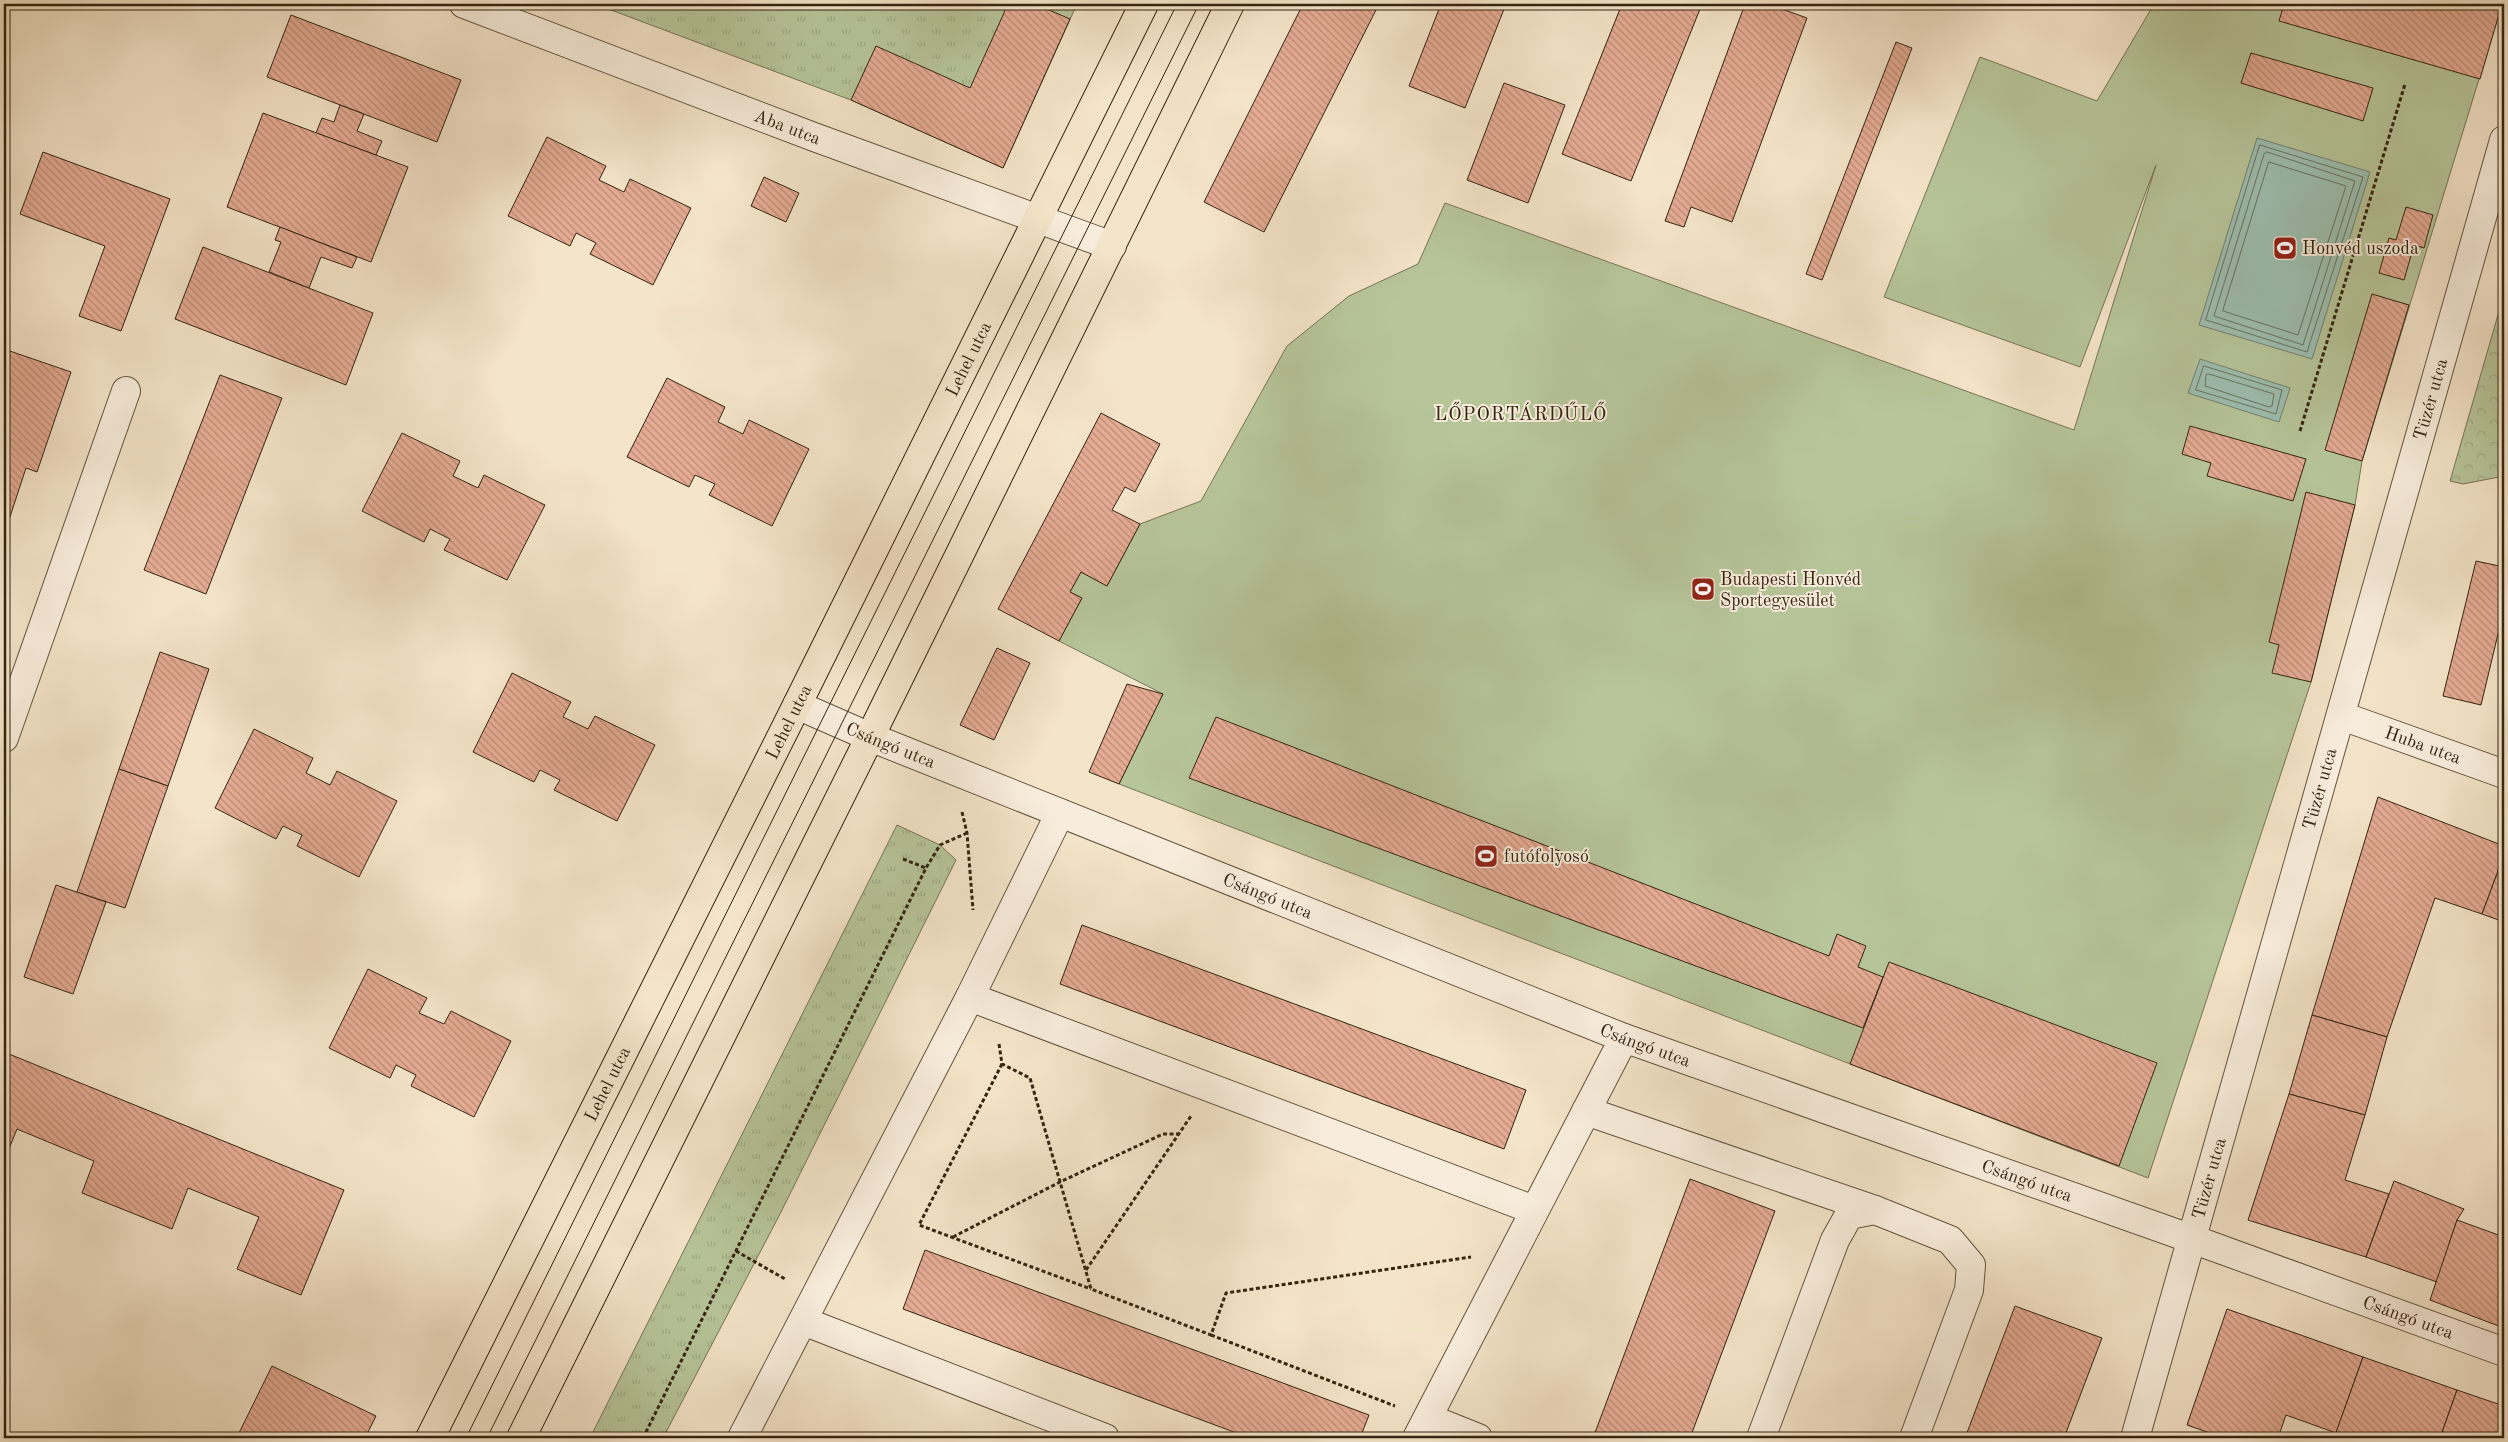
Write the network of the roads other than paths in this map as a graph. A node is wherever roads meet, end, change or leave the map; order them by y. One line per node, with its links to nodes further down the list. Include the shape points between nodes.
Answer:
1 (464, 4): 5 (street, Aba utca)
2 (1144, 4): 5 (main road, Lehel utca)
3 (1230, 4): 6 (main road)
4 (2504, 140): 9 (street, Tüzér utca)
5 (1037, 219): 6 (street, Aba utca); 8 (main road, Lehel utca)
6 (1112, 246): 10 (main road)
7 (126, 391): 11 (street)
8 (797, 705): 10 (street, Csángó utca); 23 (main road, Lehel utca)
9 (2342, 716): 12 (street, Huba utca); 19 (street, Tüzér utca)
10 (870, 737): 13 (street, Csángó utca); 24 (main road)
11 (4, 738)
12 (2504, 774)
13 (1060, 813): 14 (street); 15 (street, Csángó utca)
14 (982, 1002): 17 (street); 20 (street)
15 (1624, 1038): 16 (street); 19 (street, Csángó utca)
16 (1586, 1111): 17 (street); 18 (street)
17 (1534, 1210): 22 (street)
18 (1875, 1210): 28 (street, via 1849,1215 1835,1240); 29 (street, via 1950,1240 1970,1265 1970,1290)
19 (2192, 1238): 21 (street, Csángó utca); 30 (street, Tüzér utca)
20 (804, 1321): 25 (street); 26 (street)
21 (2504, 1352)
22 (1422, 1428): 27 (street)
23 (430, 1438)
24 (521, 1438)
25 (742, 1438)
26 (1105, 1438)
27 (1478, 1438)
28 (1761, 1438)
29 (1914, 1438)
30 (2135, 1438)

